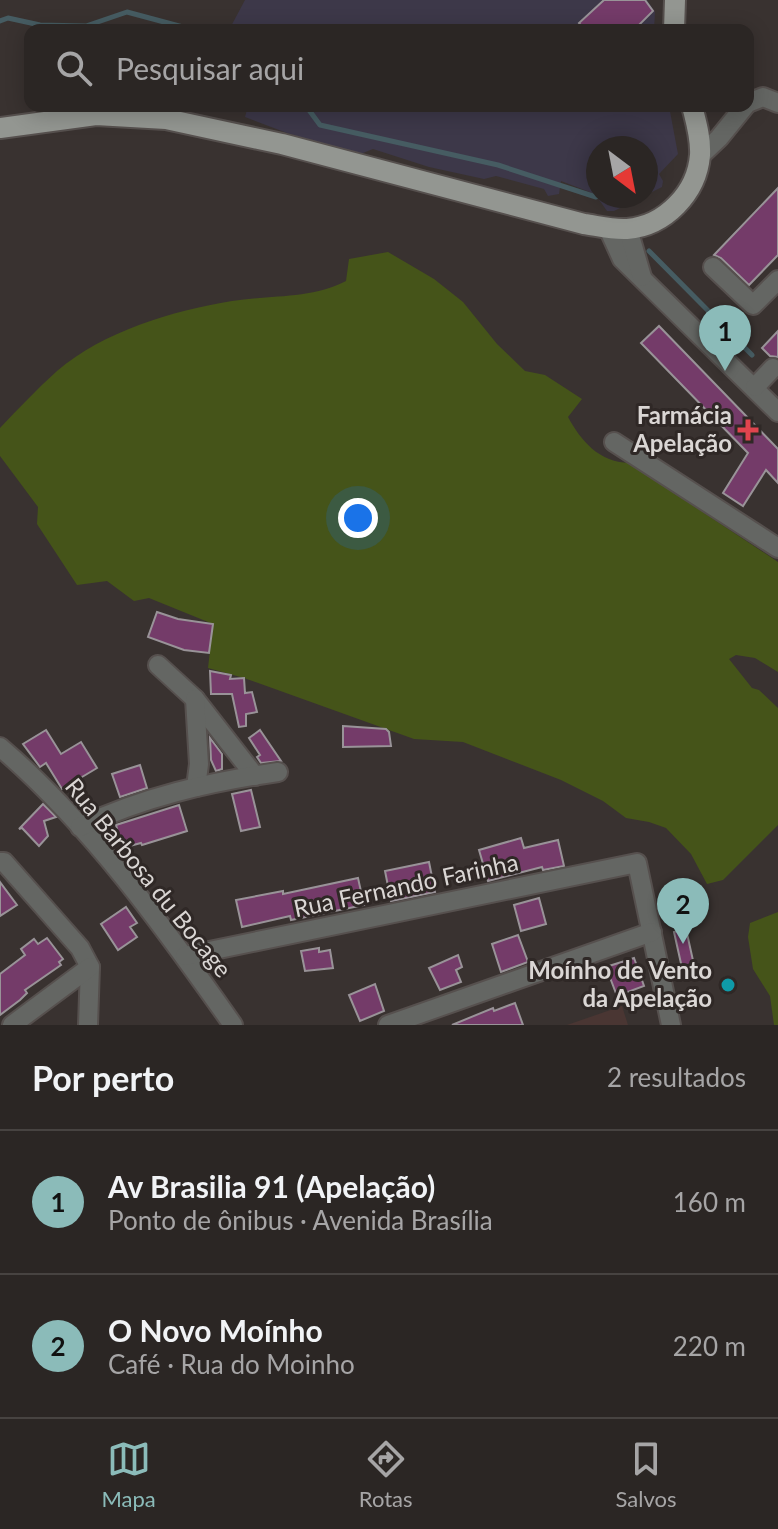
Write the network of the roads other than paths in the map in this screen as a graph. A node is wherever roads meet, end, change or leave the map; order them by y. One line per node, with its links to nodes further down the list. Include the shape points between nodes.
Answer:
1 (675, 0): 2 (main road)
2 (674, 24)
3 (754, 101): 4 (street, via 763,97)
4 (778, 103)
5 (694, 112): 8 (main road)
6 (740, 112): 8 (street)
7 (0, 127): 9 (main road, via 96,115 181,121)
8 (700, 156): 9 (main road, via 693,182 678,205 659,219)
9 (618, 229): 13 (street, via 622,259)
10 (713, 267): 11 (street, via 753,305)
11 (778, 280)
12 (773, 368): 13 (street)
13 (755, 387): 14 (street)
14 (778, 412)
15 (614, 442): 16 (street)
16 (778, 548)
17 (158, 665): 18 (street)
18 (195, 699): 21 (street); 22 (street)
19 (0, 747): 23 (street, Rua Barbosa du Bocage)
20 (278, 772): 21 (street)
21 (255, 776): 22 (street)
22 (196, 787): 23 (street)
23 (80, 827): 26 (street, Rua Barbosa du Bocage)
24 (0, 862): 27 (street, via 80,948)
25 (652, 932): 26 (street, Rua Fernando Farinha, via 637,863); 31 (street); 32 (street)
26 (185, 956): 30 (street, Rua Barbosa du Bocage)
27 (90, 967): 28 (street); 29 (street)
28 (12, 1025)
29 (88, 1025)
30 (233, 1025)
31 (388, 1025)
32 (671, 1025)

